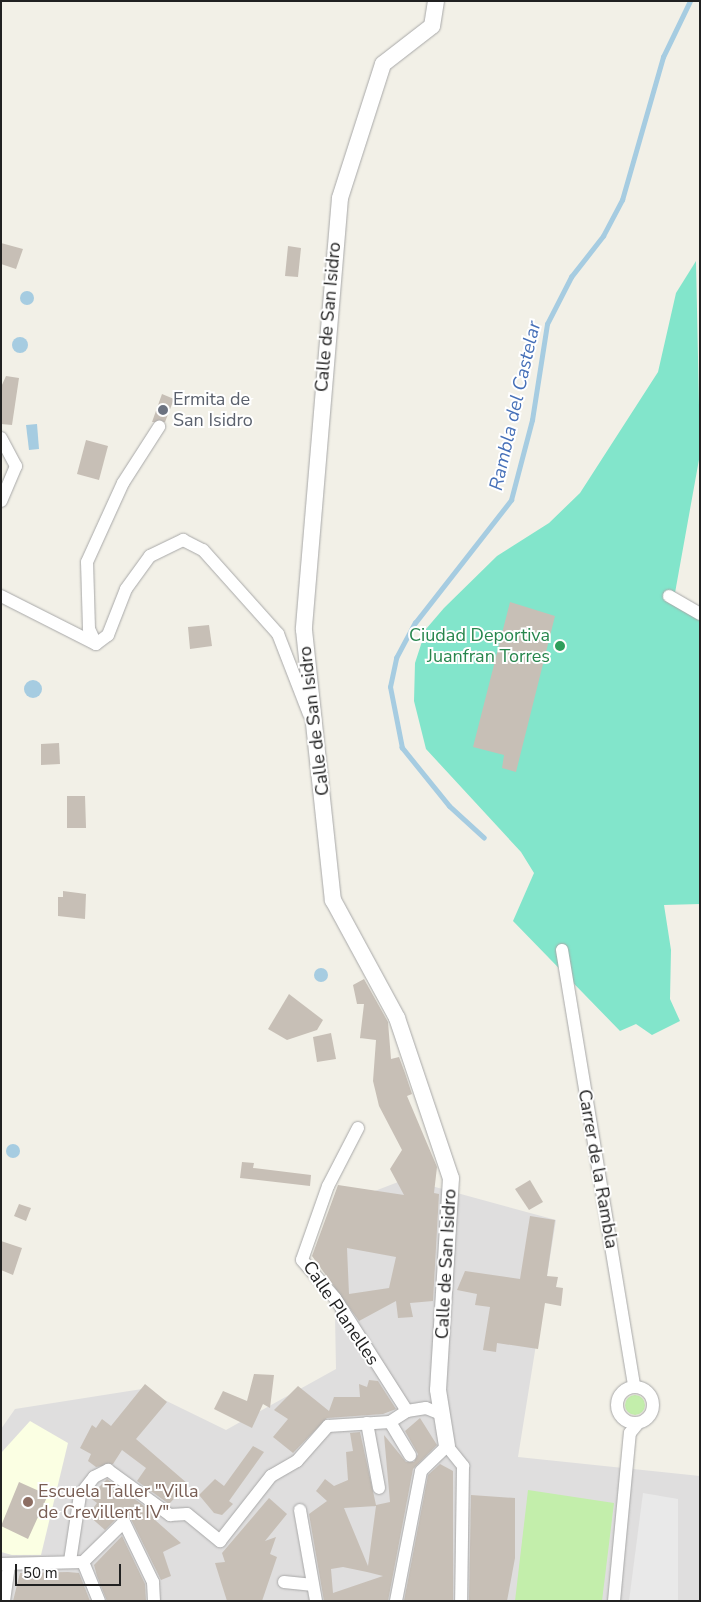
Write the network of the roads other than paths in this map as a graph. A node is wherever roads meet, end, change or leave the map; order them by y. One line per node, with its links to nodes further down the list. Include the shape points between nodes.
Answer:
1 (436, 1): 9 (street, Calle de San Isidro, via 432,26 383,64 340,198 304,630)
2 (159, 427): 8 (street, via 122,483 88,562 89,629)
3 (1, 438): 4 (street, via 16,466)
4 (1, 501)
5 (1, 596): 8 (street)
6 (669, 596): 7 (street)
7 (700, 614)
8 (96, 644): 9 (street, via 108,635 126,590 150,556 183,540 203,550 278,634)
9 (316, 732): 14 (street, Calle de San Isidro, via 333,900 397,1018 451,1178 438,1390)
10 (562, 950): 12 (street, Carrer de la Rambla)
11 (358, 1128): 13 (street, Calle Planelles, via 328,1186 302,1260 336,1298)
12 (634, 1387): 17 (street, via 623,1392 617,1402 623,1419); 17 (street, via 649,1394 653,1406 649,1416)
13 (407, 1410): 14 (street, via 426,1408); 15 (street)
14 (443, 1415): 18 (street, Calle de San Isidro)
15 (390, 1422): 16 (street); 19 (street)
16 (367, 1423): 20 (street); 22 (street, via 328,1426 297,1462 271,1476 220,1541 187,1514 170,1515 108,1470 94,1477 80,1495)
17 (634, 1428): 32 (street)
18 (447, 1446): 30 (street, via 421,1471); 31 (street, via 463,1466)
19 (410, 1456)
20 (379, 1488)
21 (300, 1510): 25 (street)
22 (76, 1562): 23 (street); 27 (street); 28 (street, via 124,1522 153,1582)
23 (5, 1565): 26 (street)
24 (284, 1582): 25 (street)
25 (311, 1585): 29 (street)
26 (4, 1601)
27 (99, 1601)
28 (154, 1601)
29 (316, 1601)
30 (396, 1601)
31 (461, 1601)
32 (614, 1601)

